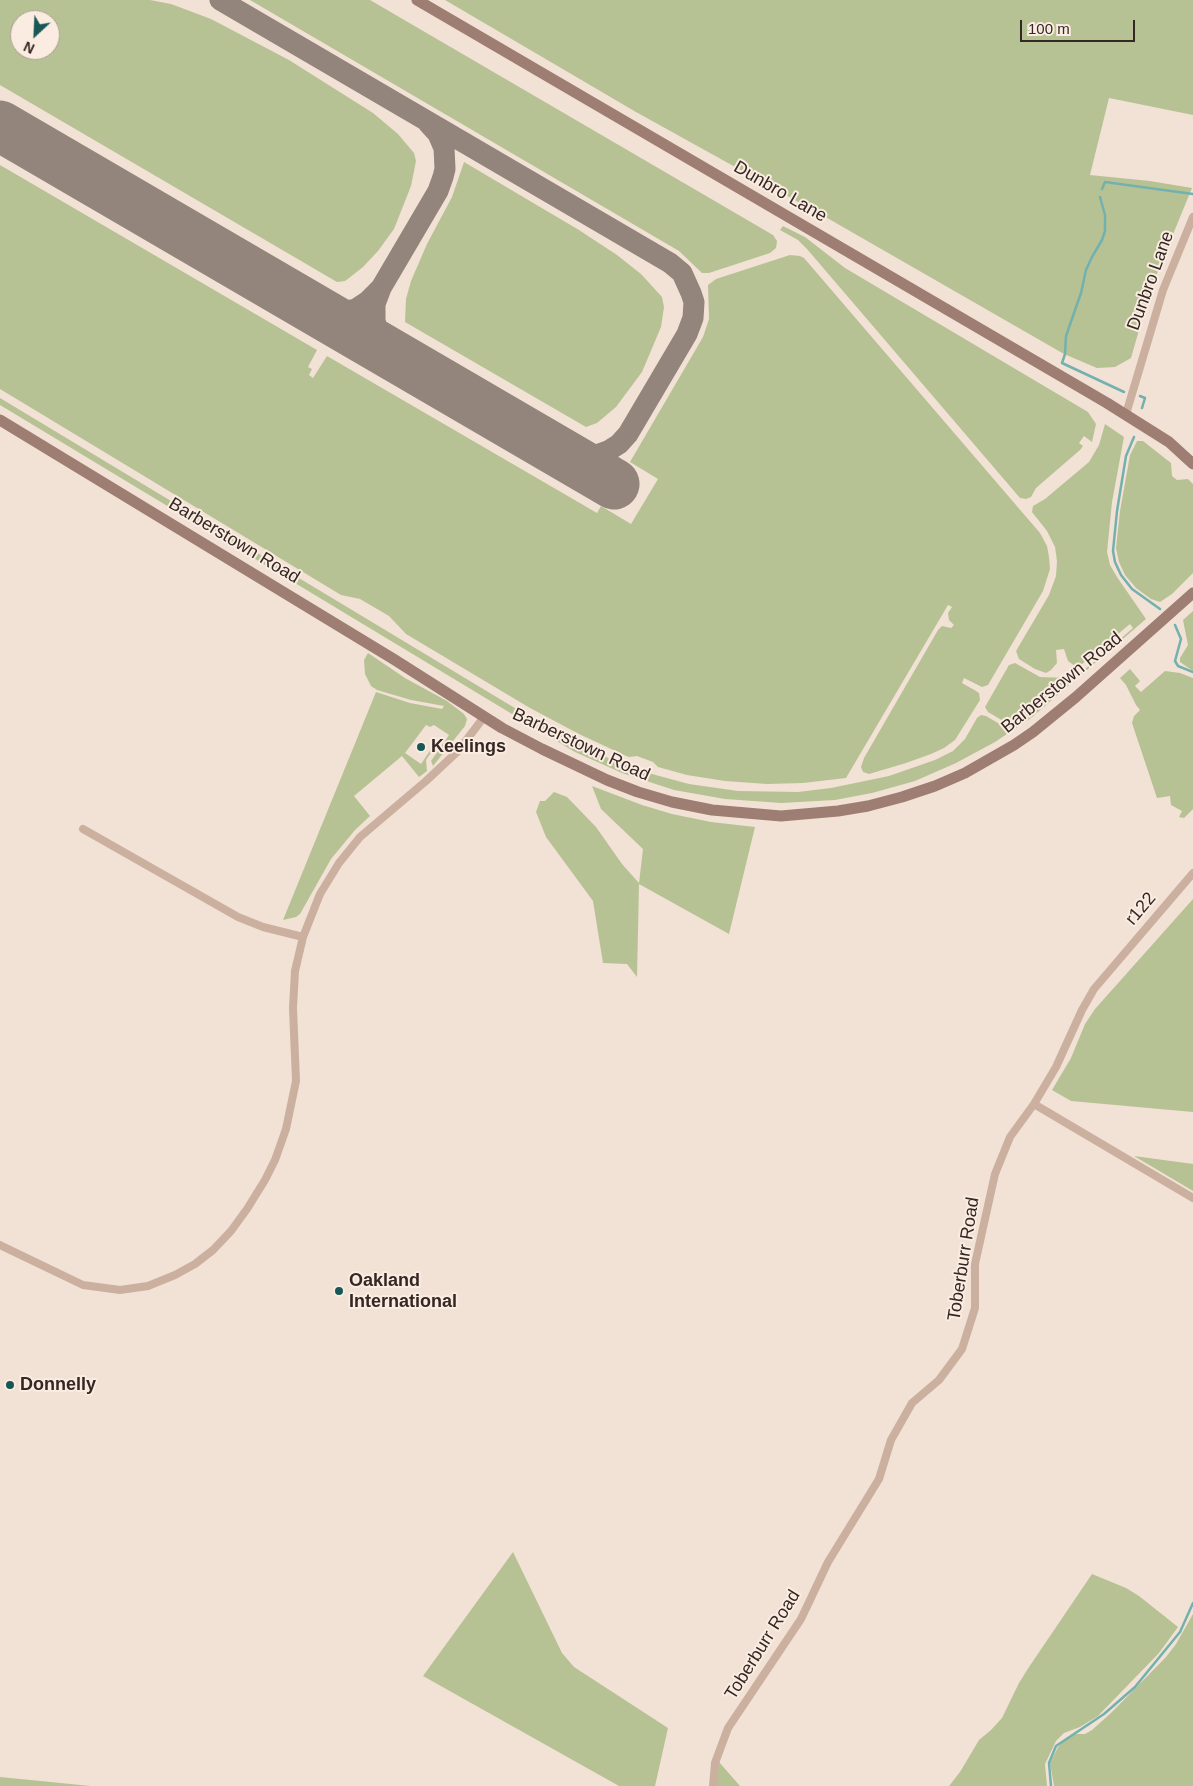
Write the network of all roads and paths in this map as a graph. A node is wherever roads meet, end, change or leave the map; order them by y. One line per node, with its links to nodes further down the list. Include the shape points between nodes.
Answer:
1 (417, 0): 3 (main road, Dunbro Lane)
2 (1193, 217): 3 (street, Dunbro Lane, via 1163,290)
3 (1126, 414): 5 (main road, Dunbro Lane, via 1169,442)
4 (0, 420): 7 (main road, Barberstown Road)
5 (1193, 464)
6 (1193, 594): 7 (main road, Barberstown Road, via 1034,732 965,773 935,786 868,806 781,816 712,810 672,802 607,780)
7 (484, 717): 10 (street, via 458,751 348,850 320,894)
8 (83, 829): 10 (street, via 238,917)
9 (1193, 872): 11 (street, r122)
10 (303, 937): 14 (street, via 295,971 293,1008 296,1081 286,1129 265,1180 225,1238 195,1264 175,1275 148,1286 120,1290 83,1285)
11 (1112, 966): 12 (street, Toberburr Road, via 1094,988 1056,1067)
12 (1034, 1104): 13 (street); 15 (street, Toberburr Road, via 1010,1137 995,1174 975,1264 974,1308 962,1349 939,1380 912,1403 891,1440 879,1479 828,1562 801,1620 728,1728 715,1763)
13 (1193, 1198)
14 (0, 1245)
15 (713, 1786)

